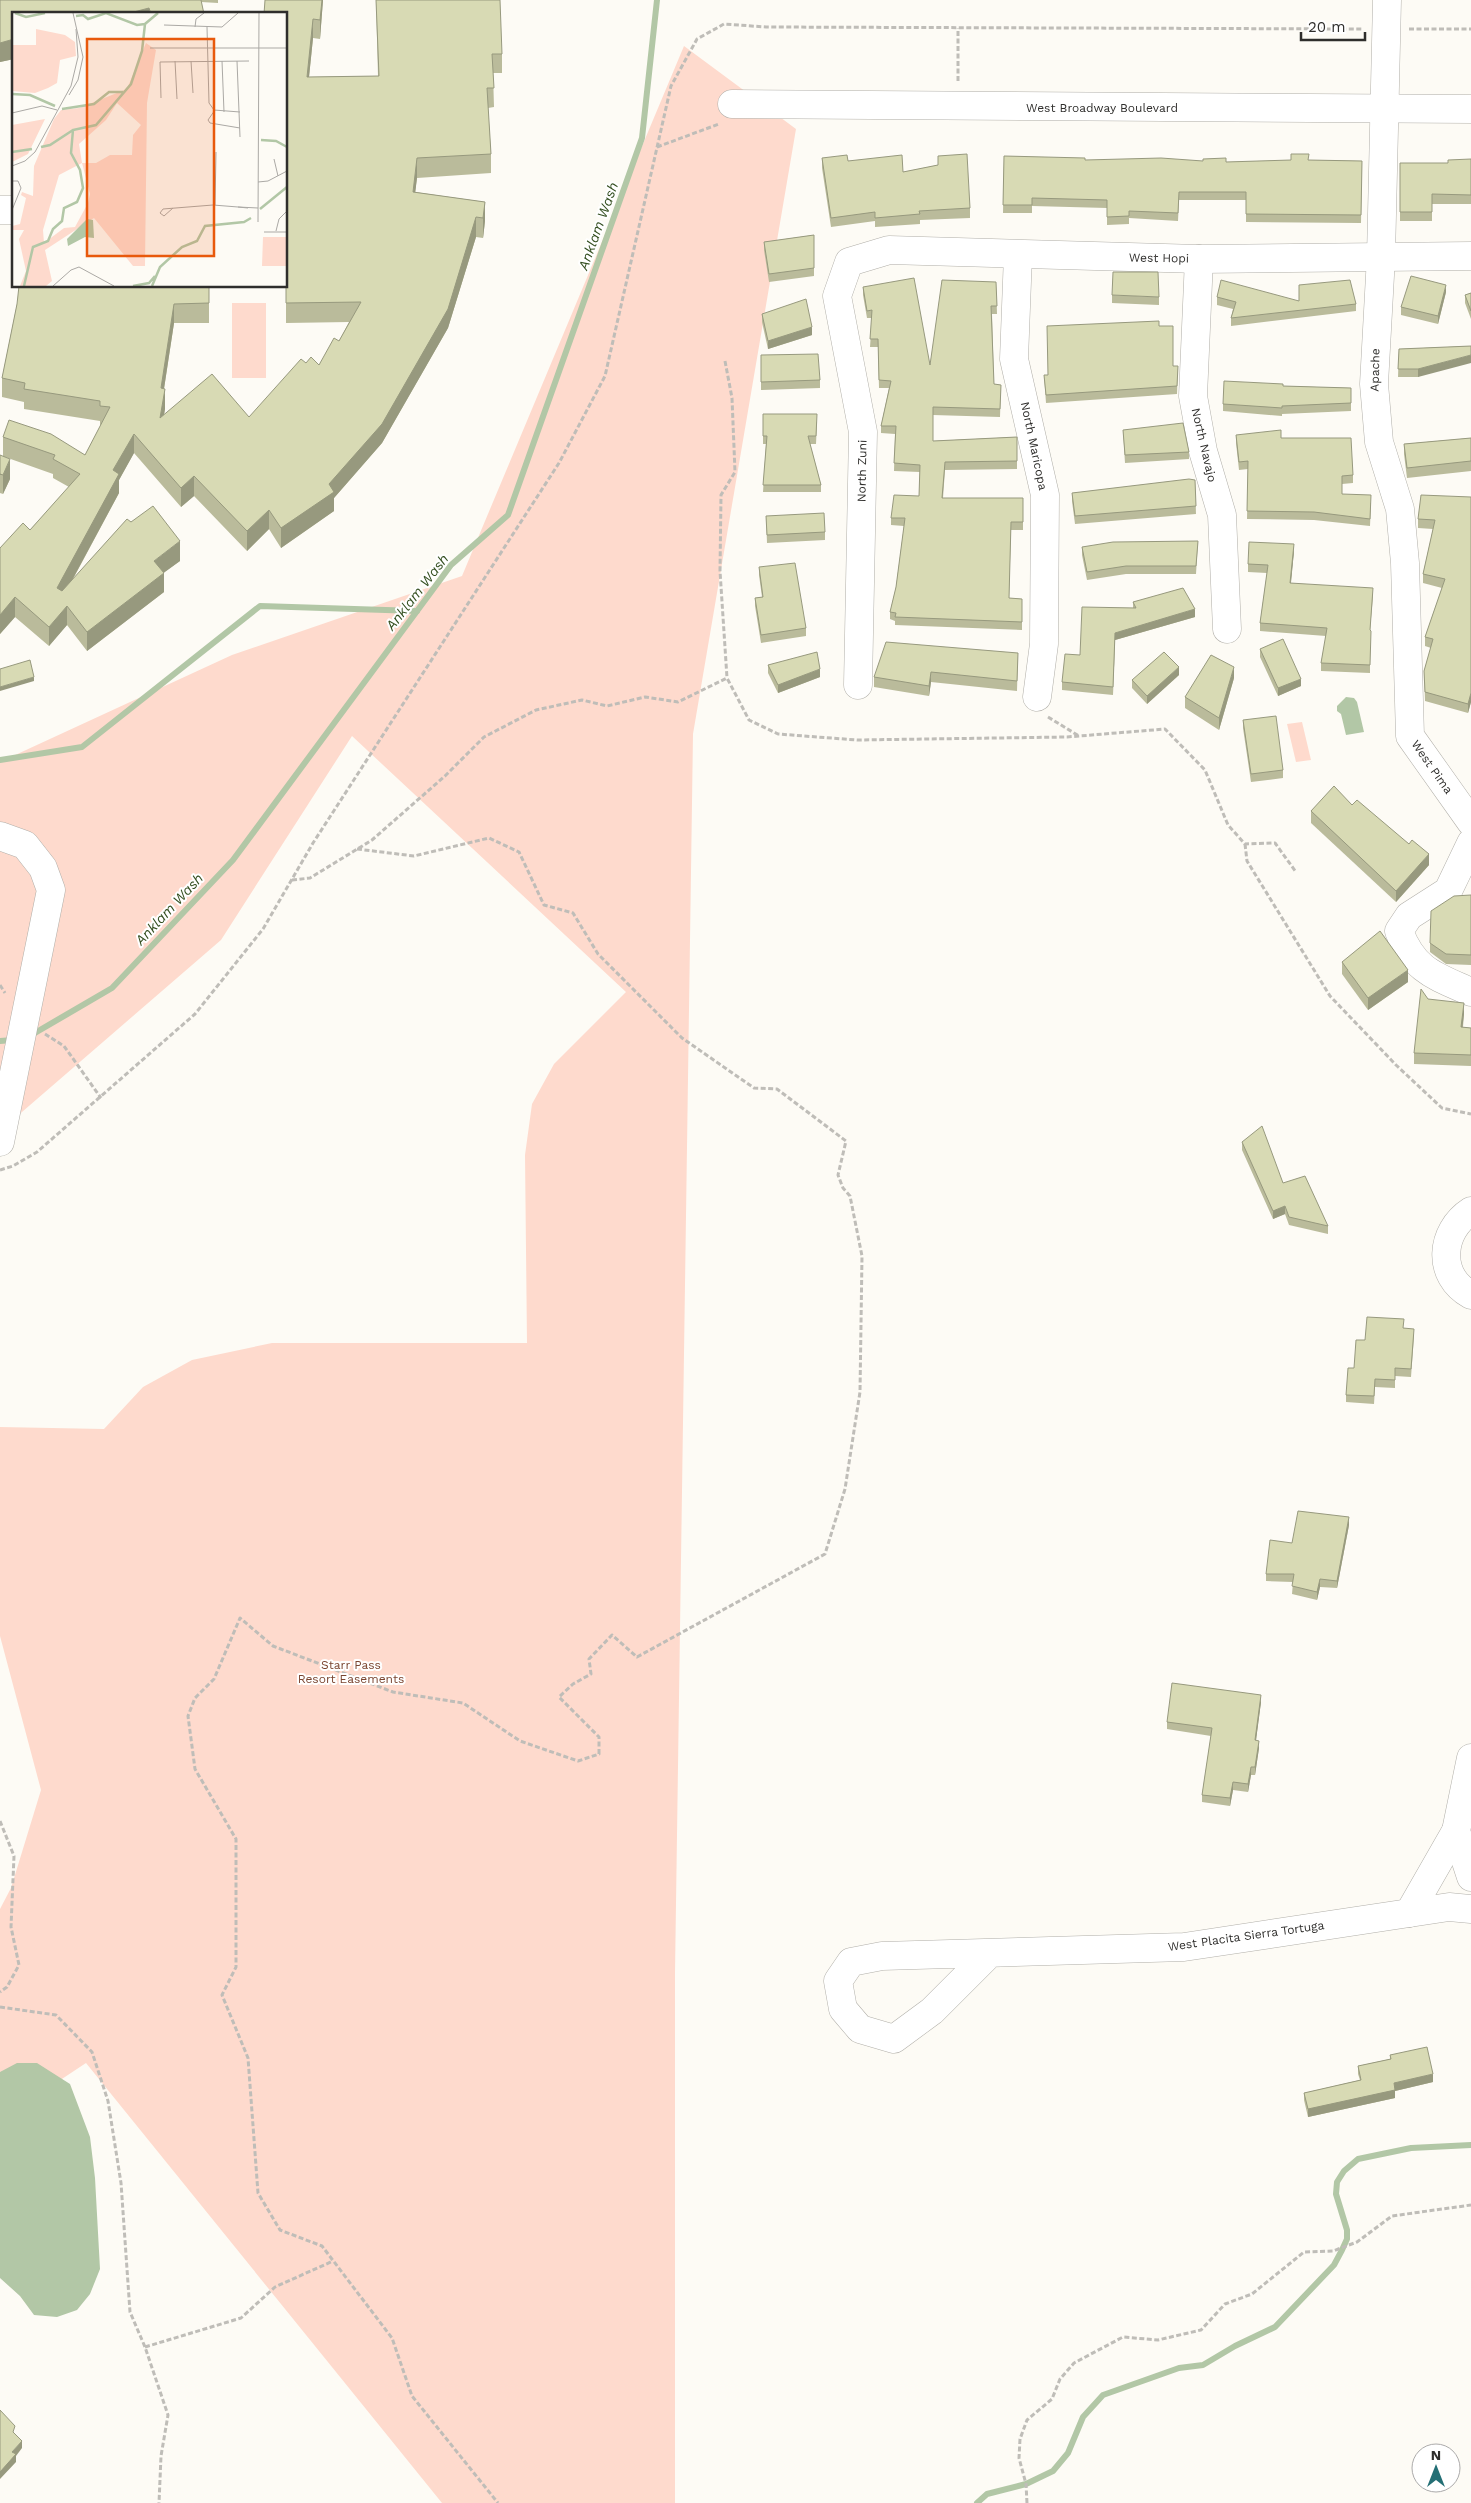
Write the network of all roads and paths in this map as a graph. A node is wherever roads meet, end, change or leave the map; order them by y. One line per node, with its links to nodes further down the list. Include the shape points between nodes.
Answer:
1 (1387, 0): 3 (street, Apache)
2 (958, 28): 3 (path); 5 (path); 9 (path, via 724,24 697,39 671,86)
3 (1386, 29): 4 (path); 6 (street, Apache)
4 (1471, 29)
5 (957, 107): 6 (street, West Broadway Boulevard); 8 (street, West Broadway Boulevard)
6 (1383, 108): 7 (street, West Broadway Boulevard); 12 (street, Apache)
7 (1471, 109)
8 (727, 113): 9 (path)
9 (656, 147): 28 (path, via 605,376 559,463)
10 (1018, 255): 13 (street, West Hopi); 14 (street, West Hopi, via 889,250); 19 (street, North Maricopa, via 1014,359 1045,495 1044,644)
11 (1471, 256): 12 (street, West Hopi)
12 (1381, 257): 13 (street, West Hopi); 21 (street, Apache, via 1374,384 1379,442 1401,518)
13 (1199, 259): 16 (street, North Navajo, via 1193,396 1203,451 1222,514)
14 (849, 262): 18 (street, North Zuni, via 837,296 863,432)
15 (725, 361): 17 (path, via 732,398 734,472 720,495 720,571)
16 (1227, 629)
17 (727, 678): 20 (path, via 748,720 778,734 857,740); 26 (path, via 678,702 645,697 607,706 582,700 536,710 484,737 445,776)
18 (858, 685)
19 (1038, 704): 20 (path)
20 (1080, 736): 25 (path, via 1165,729 1205,770 1228,826)
21 (1410, 736): 22 (street, West Pima)
22 (1471, 822)
23 (0, 836): 31 (street, via 25,845 43,868 51,890)
24 (1471, 843): 30 (street, via 1448,891 1409,916 1399,931 1405,948 1425,972)
25 (1245, 844): 27 (path, via 1275,843); 33 (path, via 1247,861 1330,996 1442,1108)
26 (358, 849): 28 (path, via 310,878); 48 (path, via 414,856 489,838 518,852 544,905 574,913 598,954 682,1038 754,1088 777,1089 846,1141 838,1175 842,1188 850,1196 862,1256 860,1392 845,1489 825,1554 637,1657 612,1635 589,1659 591,1674 559,1697 599,1737 599,1754 578,1761 520,1741 463,1704 393,1692 273,1646 240,1618 214,1679 195,1698 188,1716 195,1769 236,1839 236,1967 222,1996 248,2058 258,2193 280,2230 322,2246)
27 (1296, 872)
28 (292, 880): 32 (path, via 264,929 196,1014)
29 (0, 985): 31 (path)
30 (1471, 992)
31 (25, 1022): 32 (path, via 64,1046); 34 (street)
32 (101, 1098): 35 (path, via 37,1152 14,1166)
33 (1471, 1114)
34 (0, 1142)
35 (0, 1170)
36 (1471, 1210): 37 (street, via 1450,1230 1446,1246 1446,1263 1452,1278)
37 (1471, 1295)
38 (1471, 1758): 40 (street)
39 (0, 1821): 45 (path, via 14,1856 11,1927 20,1965 7,1987)
40 (1456, 1830): 41 (street); 43 (street)
41 (1471, 1877)
42 (1471, 1909): 43 (street, West Placita Sierra Tortuga, via 1449,1907)
43 (1409, 1913): 44 (street, West Placita Sierra Tortuga, via 1184,1947)
44 (990, 1953): 44 (street, West Placita Sierra Tortuga, via 882,1956 851,1962 838,1981 843,2010 860,2030 894,2039 932,2011)
45 (0, 1992)
46 (0, 2007): 49 (path, via 56,2015 92,2052 108,2101 121,2183 130,2312)
47 (1471, 2205): 52 (path, via 1392,2216 1357,2242 1333,2251 1304,2252 1252,2294 1225,2304 1201,2330 1158,2340 1123,2337 1074,2363 1060,2379 1052,2399 1028,2420 1020,2439)
48 (333, 2261): 49 (path, via 275,2287 241,2318); 51 (path, via 392,2338 412,2396)
49 (145, 2347): 50 (path, via 168,2415 161,2456)
50 (159, 2503)
51 (498, 2503)
52 (1027, 2503)

